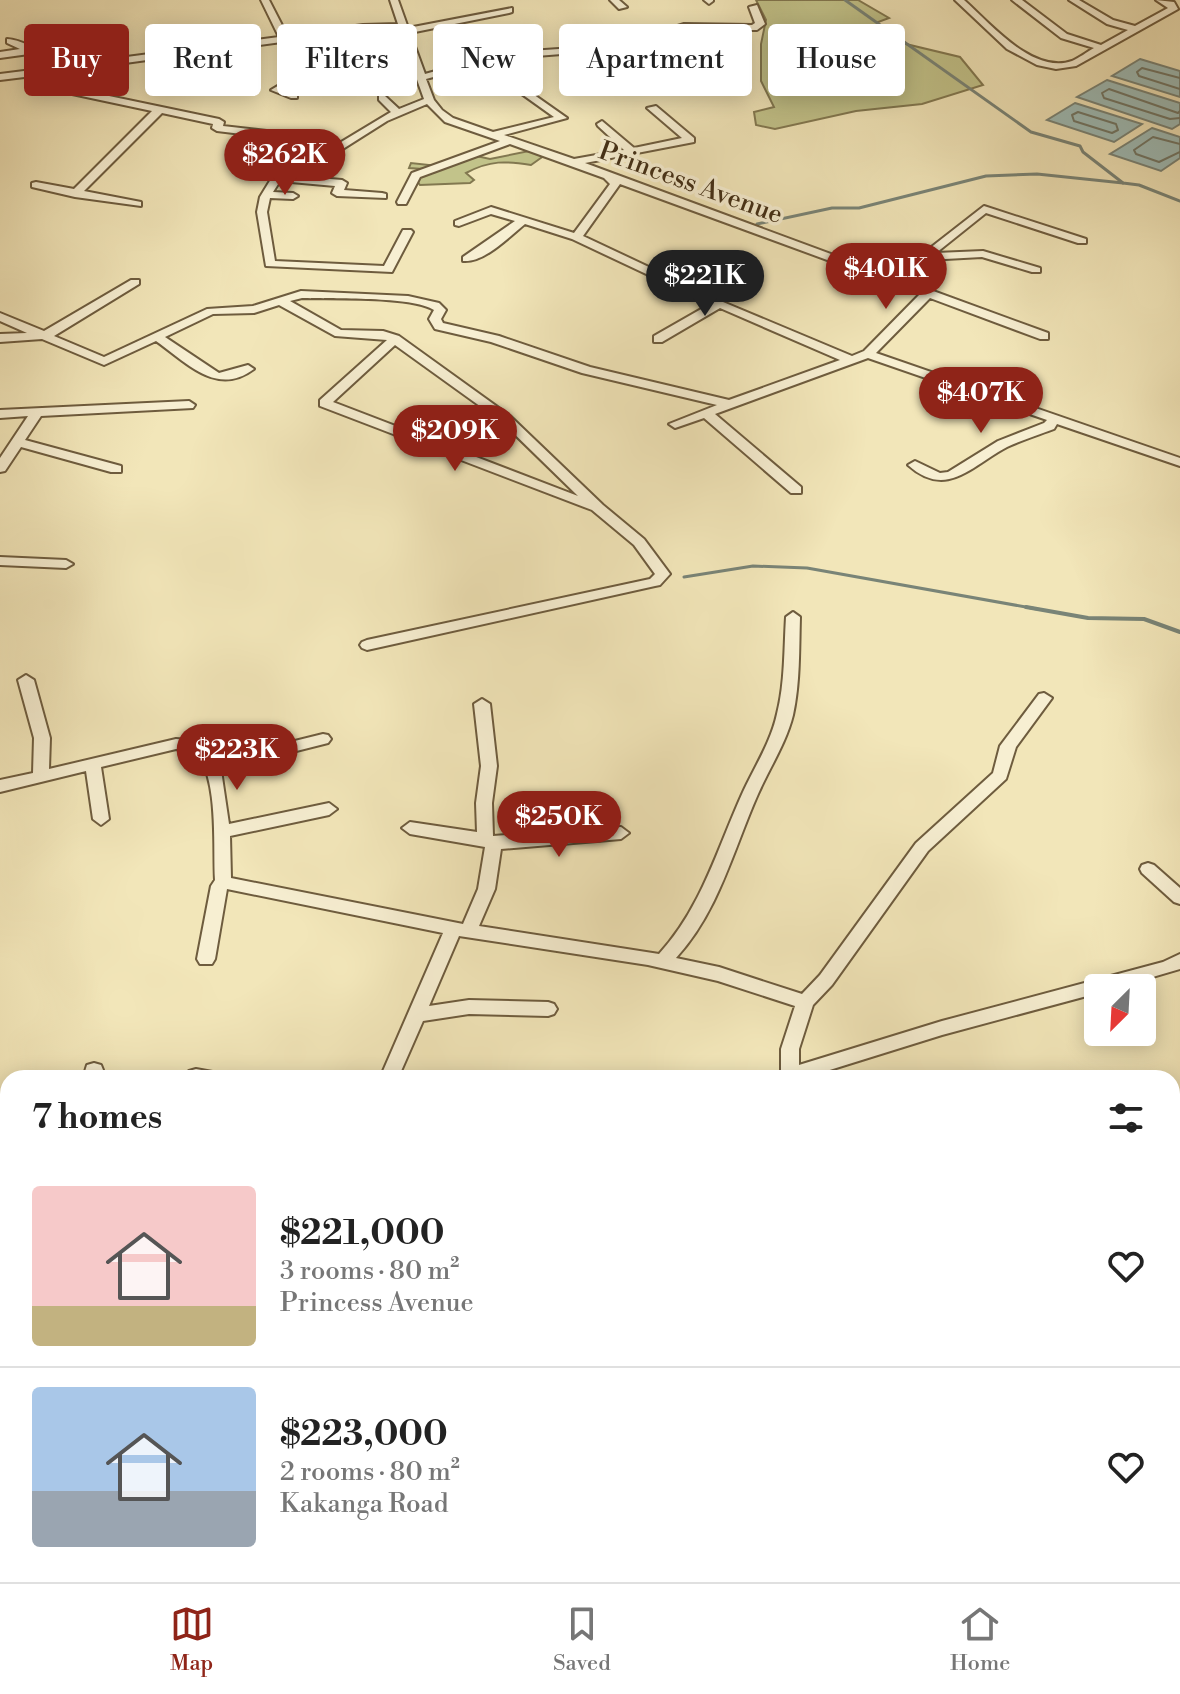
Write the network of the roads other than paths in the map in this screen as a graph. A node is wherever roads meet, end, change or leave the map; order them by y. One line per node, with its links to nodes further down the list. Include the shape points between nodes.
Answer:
1 (265, 0): 9 (street)
2 (394, 0): 10 (street)
3 (959, 0): 16 (street, via 1026,59 1070,65)
4 (1016, 0): 16 (street, via 1064,36)
5 (1073, 0): 12 (street, via 1110,22)
6 (1160, 0): 12 (street, via 1173,6 1171,11)
7 (754, 7): 11 (street, via 759,26)
8 (509, 10): 13 (street)
9 (277, 24)
10 (403, 24)
11 (752, 26)
12 (1137, 30): 16 (street)
13 (417, 31)
14 (10, 41): 15 (street)
15 (24, 48)
16 (1103, 48)
17 (24, 52): 19 (street)
18 (559, 53): 23 (street, via 500,56)
19 (0, 55)
20 (417, 61): 23 (street)
21 (24, 74): 22 (street)
22 (0, 77)
23 (423, 77): 27 (street)
24 (96, 96): 29 (street)
25 (530, 96): 34 (street, via 562,118)
26 (382, 98): 31 (street)
27 (429, 100): 31 (street); 34 (street, Princess Avenue, via 446,118)
28 (652, 108): 37 (street, via 690,140)
29 (160, 109): 32 (street); 42 (street)
30 (209, 111): 32 (street)
31 (398, 113): 40 (street, via 315,162 289,163)
32 (198, 117): 35 (street, via 219,122 217,128)
33 (602, 124): 37 (street)
34 (491, 135): 36 (street, Princess Avenue)
35 (301, 138)
36 (509, 141): 38 (street, Princess Avenue); 46 (street, via 416,175)
37 (633, 152): 38 (street)
38 (574, 163): 39 (street, Princess Avenue)
39 (609, 177): 51 (street, via 613,190); 56 (street, Princess Avenue)
40 (276, 178): 43 (street); 45 (street, via 342,183 337,193)
41 (36, 185): 42 (street)
42 (75, 194): 47 (street)
43 (266, 195): 44 (street); 50 (street, via 262,212 270,264 388,270)
44 (293, 196)
45 (382, 196)
46 (402, 202)
47 (137, 204)
48 (523, 221): 49 (street, via 491,210); 51 (street); 54 (street)
49 (459, 223)
50 (407, 232)
51 (576, 237): 60 (street)
52 (1082, 241): 53 (street, via 984,209)
53 (924, 257): 55 (street, via 983,254); 56 (street)
54 (467, 259)
55 (1036, 270)
56 (896, 280): 58 (street, Princess Avenue)
57 (135, 282): 62 (street)
58 (929, 292): 63 (street, Princess Avenue); 68 (street)
59 (282, 302): 64 (street, via 211,311); 66 (street, via 339,333); 71 (street, via 301,294 435,305 439,326 586,370)
60 (719, 304): 67 (street); 69 (street)
61 (0, 317): 62 (street)
62 (47, 335): 64 (street, via 104,361); 65 (street)
63 (1044, 336)
64 (157, 337): 70 (street, via 216,377)
65 (0, 338)
66 (395, 339): 84 (street, via 498,412); 84 (street, via 324,403)
67 (658, 339)
68 (868, 354): 69 (street); 76 (street)
69 (851, 360): 71 (street)
70 (248, 369)
71 (730, 404): 73 (street)
72 (189, 405): 74 (street)
73 (705, 412): 77 (street); 83 (street)
74 (37, 413): 75 (street); 78 (street)
75 (0, 414)
76 (1054, 419): 79 (street); 80 (street, via 951,476 938,477)
77 (675, 424)
78 (19, 442): 81 (street); 82 (street)
79 (1180, 462)
80 (915, 465)
81 (0, 468)
82 (116, 469)
83 (796, 490)
84 (598, 508): 88 (street, via 658,564 663,574 655,582)
85 (0, 561): 86 (street)
86 (66, 564)
87 (793, 617): 108 (street, via 778,737 705,905)
88 (367, 645)
89 (26, 680): 95 (street, via 42,738)
90 (1044, 698): 110 (street, via 1008,746 1000,775 922,847)
91 (482, 704): 102 (street)
92 (323, 739): 94 (street)
93 (93, 765): 94 (street, via 186,743 204,748); 95 (street); 98 (street)
94 (212, 767): 100 (street)
95 (41, 777): 96 (street)
96 (0, 786)
97 (329, 809): 100 (street)
98 (101, 819)
99 (410, 828): 102 (street)
100 (221, 832): 104 (street)
101 (621, 833): 102 (street)
102 (489, 842): 106 (street, via 493,869 486,893)
103 (1148, 869): 105 (street)
104 (223, 882): 106 (street); 107 (street)
105 (1180, 898)
106 (460, 930): 108 (street); 112 (street)
107 (206, 959)
108 (663, 961): 110 (street)
109 (1180, 961): 115 (street)
110 (805, 1002): 114 (street, via 790,1049)
111 (548, 1009): 112 (street, via 469,1007)
112 (415, 1015): 113 (street)
113 (392, 1070)
114 (790, 1070)
115 (812, 1070)

